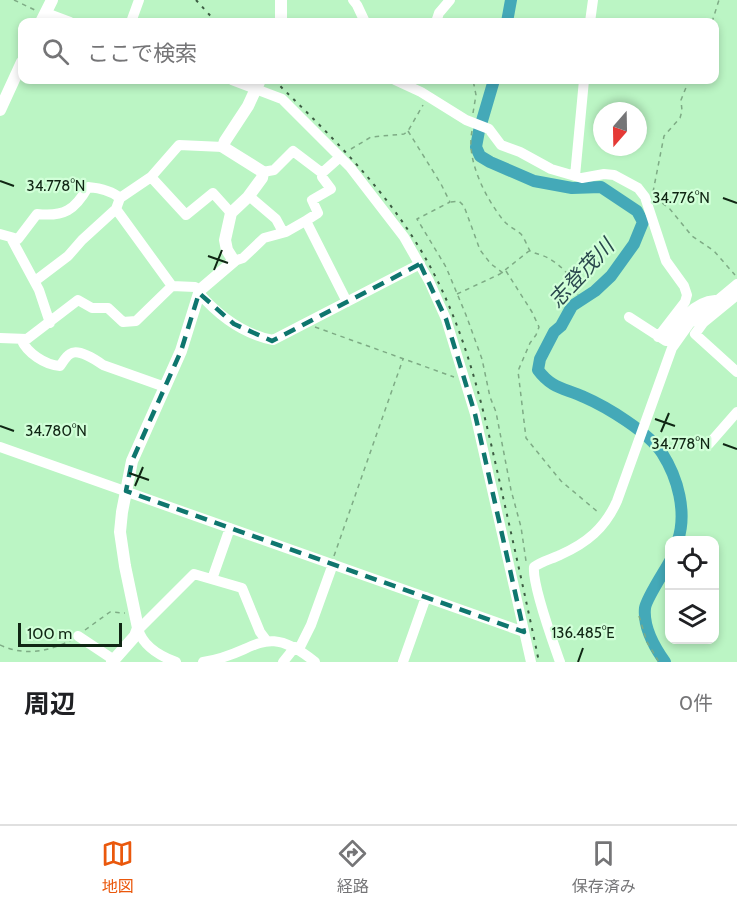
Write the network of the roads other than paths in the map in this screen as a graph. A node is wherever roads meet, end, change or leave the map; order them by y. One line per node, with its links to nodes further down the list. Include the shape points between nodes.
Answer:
1 (52, 0): 7 (main road)
2 (139, 0): 8 (street)
3 (281, 0): 9 (main road)
4 (353, 0): 10 (street)
5 (450, 0): 11 (street)
6 (593, 0): 12 (street)
7 (44, 17)
8 (132, 18)
9 (282, 18)
10 (363, 18)
11 (437, 18)
12 (591, 18)
13 (18, 71): 17 (main road)
14 (258, 84): 18 (main road); 19 (street, via 282,99)
15 (403, 84): 22 (street, via 489,129 503,146)
16 (584, 84): 22 (street)
17 (0, 110)
18 (223, 147): 20 (main road); 23 (street, via 179,145)
19 (340, 157): 21 (street); 32 (street, via 351,166)
20 (263, 172): 21 (street, via 274,170 293,151); 24 (main road)
21 (322, 172): 28 (street, via 331,189 312,200 318,213)
22 (575, 176): 42 (street, via 614,176 632,184 645,197 666,261 687,295 686,302)
23 (151, 177): 25 (street); 27 (street, via 186,215 213,193)
24 (249, 196): 27 (main road); 29 (street, via 276,219)
25 (120, 198): 26 (street); 30 (street, via 88,187 79,203 64,213 37,213 20,237 15,240)
26 (116, 209): 33 (street, via 68,256); 35 (street)
27 (231, 213): 31 (main road, via 225,240)
28 (307, 220): 29 (street); 39 (street)
29 (283, 232): 31 (street, via 264,238 243,258)
30 (5, 236): 33 (street)
31 (234, 261): 36 (main road)
32 (420, 264): 39 (street); 56 (street, via 446,319 465,381)
33 (35, 281): 41 (street)
34 (737, 284): 38 (street)
35 (172, 286): 36 (street, via 195,287); 41 (street, via 136,321 123,322 108,308 92,308 78,300)
36 (199, 291): 39 (street, via 218,313 270,340); 46 (main road, via 181,351)
37 (737, 295): 45 (street, via 695,334)
38 (718, 300): 42 (street, via 706,301 690,312 666,341); 68 (street, via 689,324 675,343 608,519 575,548 534,567)
39 (347, 302)
40 (629, 317): 42 (street)
41 (50, 323): 44 (street)
42 (658, 337)
43 (0, 338): 44 (street)
44 (21, 339): 46 (street, via 29,351 55,366 75,352)
45 (737, 372)
46 (165, 387): 50 (main road, via 132,461)
47 (737, 412): 48 (street)
48 (710, 444)
49 (0, 447): 50 (street)
50 (126, 492): 51 (street); 55 (main road, via 120,532)
51 (230, 528): 52 (street); 53 (street)
52 (332, 564): 54 (street); 59 (street, via 311,625)
53 (212, 579): 55 (street, via 194,574); 58 (street, via 242,588)
54 (426, 597): 56 (street); 66 (street)
55 (138, 628): 60 (street); 61 (main road)
56 (524, 632): 67 (street)
57 (78, 636): 61 (street)
58 (266, 640): 59 (street); 62 (street)
59 (297, 648): 64 (street); 65 (street)
60 (157, 657): 63 (street)
61 (113, 661)
62 (212, 661)
63 (176, 662)
64 (283, 662)
65 (315, 662)
66 (403, 662)
67 (531, 662)
68 (560, 662)

